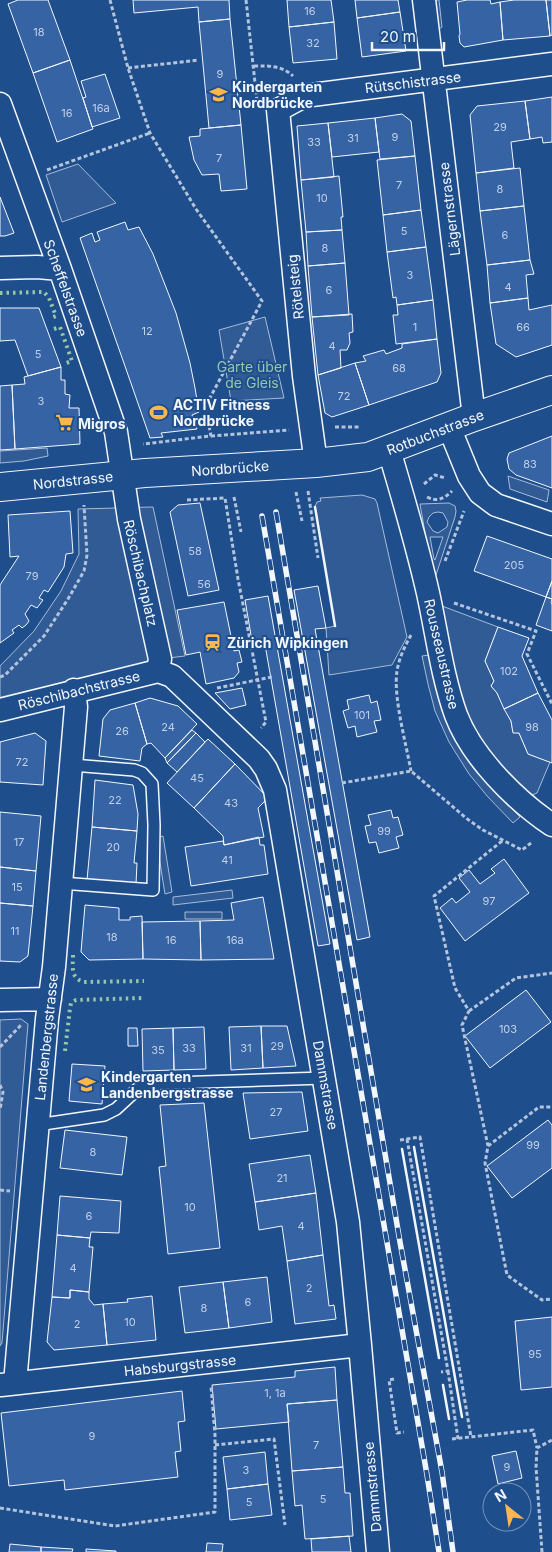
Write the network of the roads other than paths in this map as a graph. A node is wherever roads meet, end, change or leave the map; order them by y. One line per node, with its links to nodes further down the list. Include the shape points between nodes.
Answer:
1 (424, 0): 3 (street, Lägernstrasse)
2 (552, 64): 3 (street, Rütschistrasse)
3 (434, 80): 5 (street, Rütschistrasse, via 304,96); 9 (street, Lägernstrasse)
4 (0, 104): 7 (street, Scheffelstrasse)
5 (278, 110): 12 (street, Rötelsteig, via 304,376)
6 (0, 268): 7 (street)
7 (60, 269): 13 (street, Scheffelstrasse, via 116,432)
8 (552, 390): 9 (street, Rotbuchstrasse)
9 (474, 417): 10 (street, Rotbuchstrasse)
10 (449, 427): 11 (street, Rotbuchstrasse); 15 (street, via 469,476 480,493 496,505)
11 (389, 450): 12 (street, Rotbuchstrasse, via 368,458); 20 (street, Rousseaustrasse, via 457,717 475,749 501,783)
12 (316, 463): 13 (street, Nordbrücke)
13 (134, 474): 14 (street, Nordstrasse); 16 (street, Röschibachplatz, via 129,519 160,659)
14 (0, 487)
15 (552, 524)
16 (158, 671): 17 (street, Röschibachstrasse); 24 (street, Dammstrasse, via 172,676 245,744 266,769 275,790)
17 (74, 690): 18 (street, Röschibachstrasse); 19 (street, Landenbergstrasse)
18 (0, 710)
19 (72, 765): 21 (street, Landenbergstrasse); 21 (lane, via 134,770 142,773 152,784 153,890)
20 (552, 825)
21 (62, 883): 22 (street, Landenbergstrasse)
22 (50, 999): 23 (street); 25 (street, Landenbergstrasse)
23 (0, 1000)
24 (324, 1078): 25 (lane, via 143,1084 104,1116); 26 (street, Dammstrasse, via 348,1222)
25 (37, 1125): 27 (street, Landenbergstrasse)
26 (360, 1345): 27 (street, Habsburgstrasse); 28 (street, Dammstrasse)
27 (7, 1384)
28 (378, 1552)

